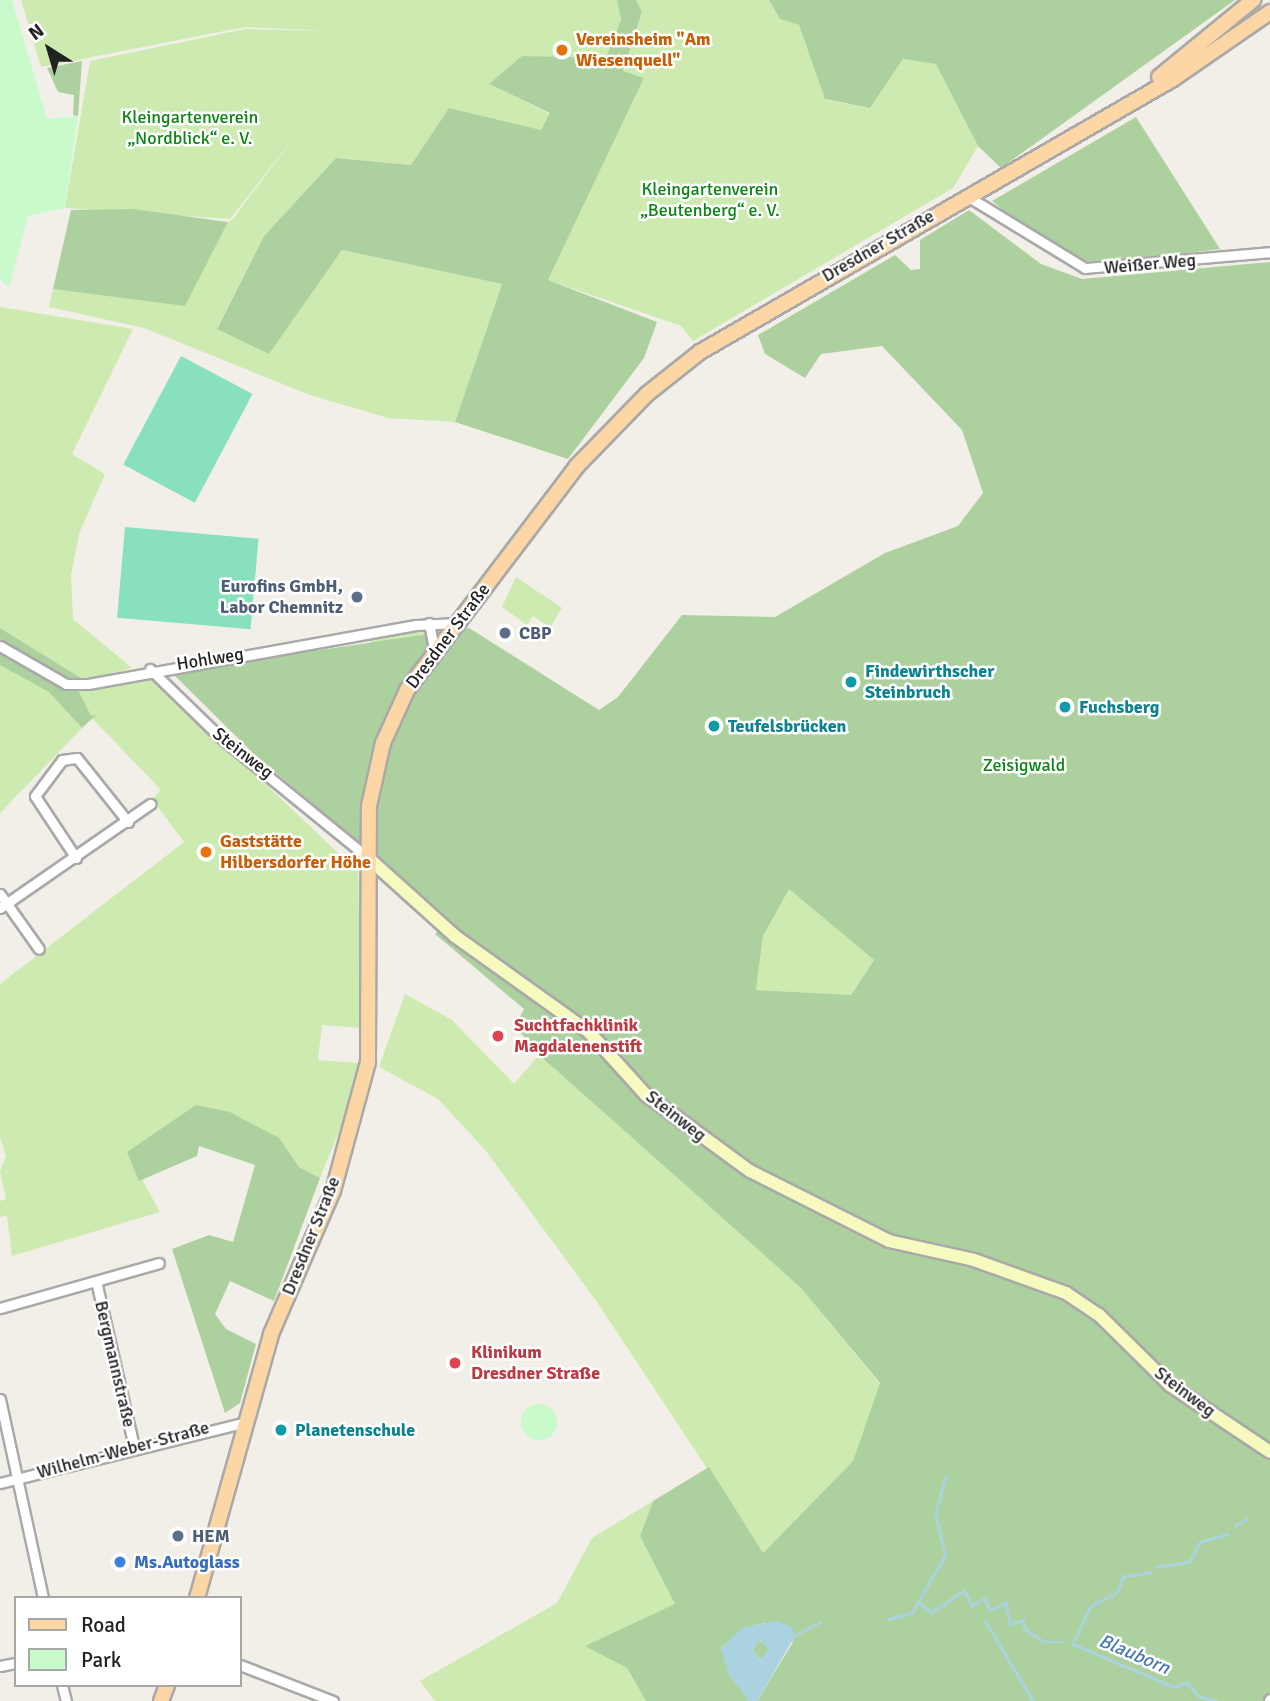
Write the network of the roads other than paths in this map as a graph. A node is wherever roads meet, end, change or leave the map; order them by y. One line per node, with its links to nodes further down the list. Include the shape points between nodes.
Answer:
1 (1253, 0): 3 (main road)
2 (1270, 12): 3 (main road, via 1227,46)
3 (1113, 111): 4 (main road, Dresdner Straße)
4 (966, 195): 5 (street, Weißer Weg, via 1085,268); 7 (main road, Dresdner Straße, via 745,323 647,394 576,467)
5 (1270, 252)
6 (429, 623): 7 (street, Hohlweg); 9 (street); 10 (street, Hohlweg)
7 (458, 623): 9 (main road, Dresdner Straße)
8 (0, 646): 10 (street, Hohlweg, via 66,684)
9 (435, 653): 13 (main road, Dresdner Straße, via 407,690 383,744)
10 (150, 668): 13 (street, Steinweg, via 227,742)
11 (150, 804): 12 (street)
12 (128, 822): 14 (street); 14 (street, via 77,758 62,760 35,796)
13 (366, 856): 22 (main road, Dresdner Straße, via 368,1062 332,1191 271,1334); 24 (street, Steinweg, via 455,936 589,1032 646,1095 750,1171 889,1241 974,1260 1066,1293 1099,1315 1170,1385)
14 (76, 858): 16 (street)
15 (0, 894): 16 (street)
16 (4, 906): 17 (street)
17 (39, 949)
18 (159, 1263): 19 (street)
19 (96, 1281): 20 (street); 23 (street, Bergmannstraße)
20 (0, 1308)
21 (0, 1398): 25 (street)
22 (246, 1422): 23 (street, Wilhelm-Weber-Straße); 28 (main road, Dresdner Straße)
23 (134, 1447): 25 (street, Wilhelm-Weber-Straße)
24 (1270, 1452)
25 (19, 1478): 26 (street, Wilhelm-Weber-Straße); 27 (street)
26 (0, 1483)
27 (43, 1596)
28 (198, 1596)
29 (242, 1666): 30 (street)
30 (332, 1701)

